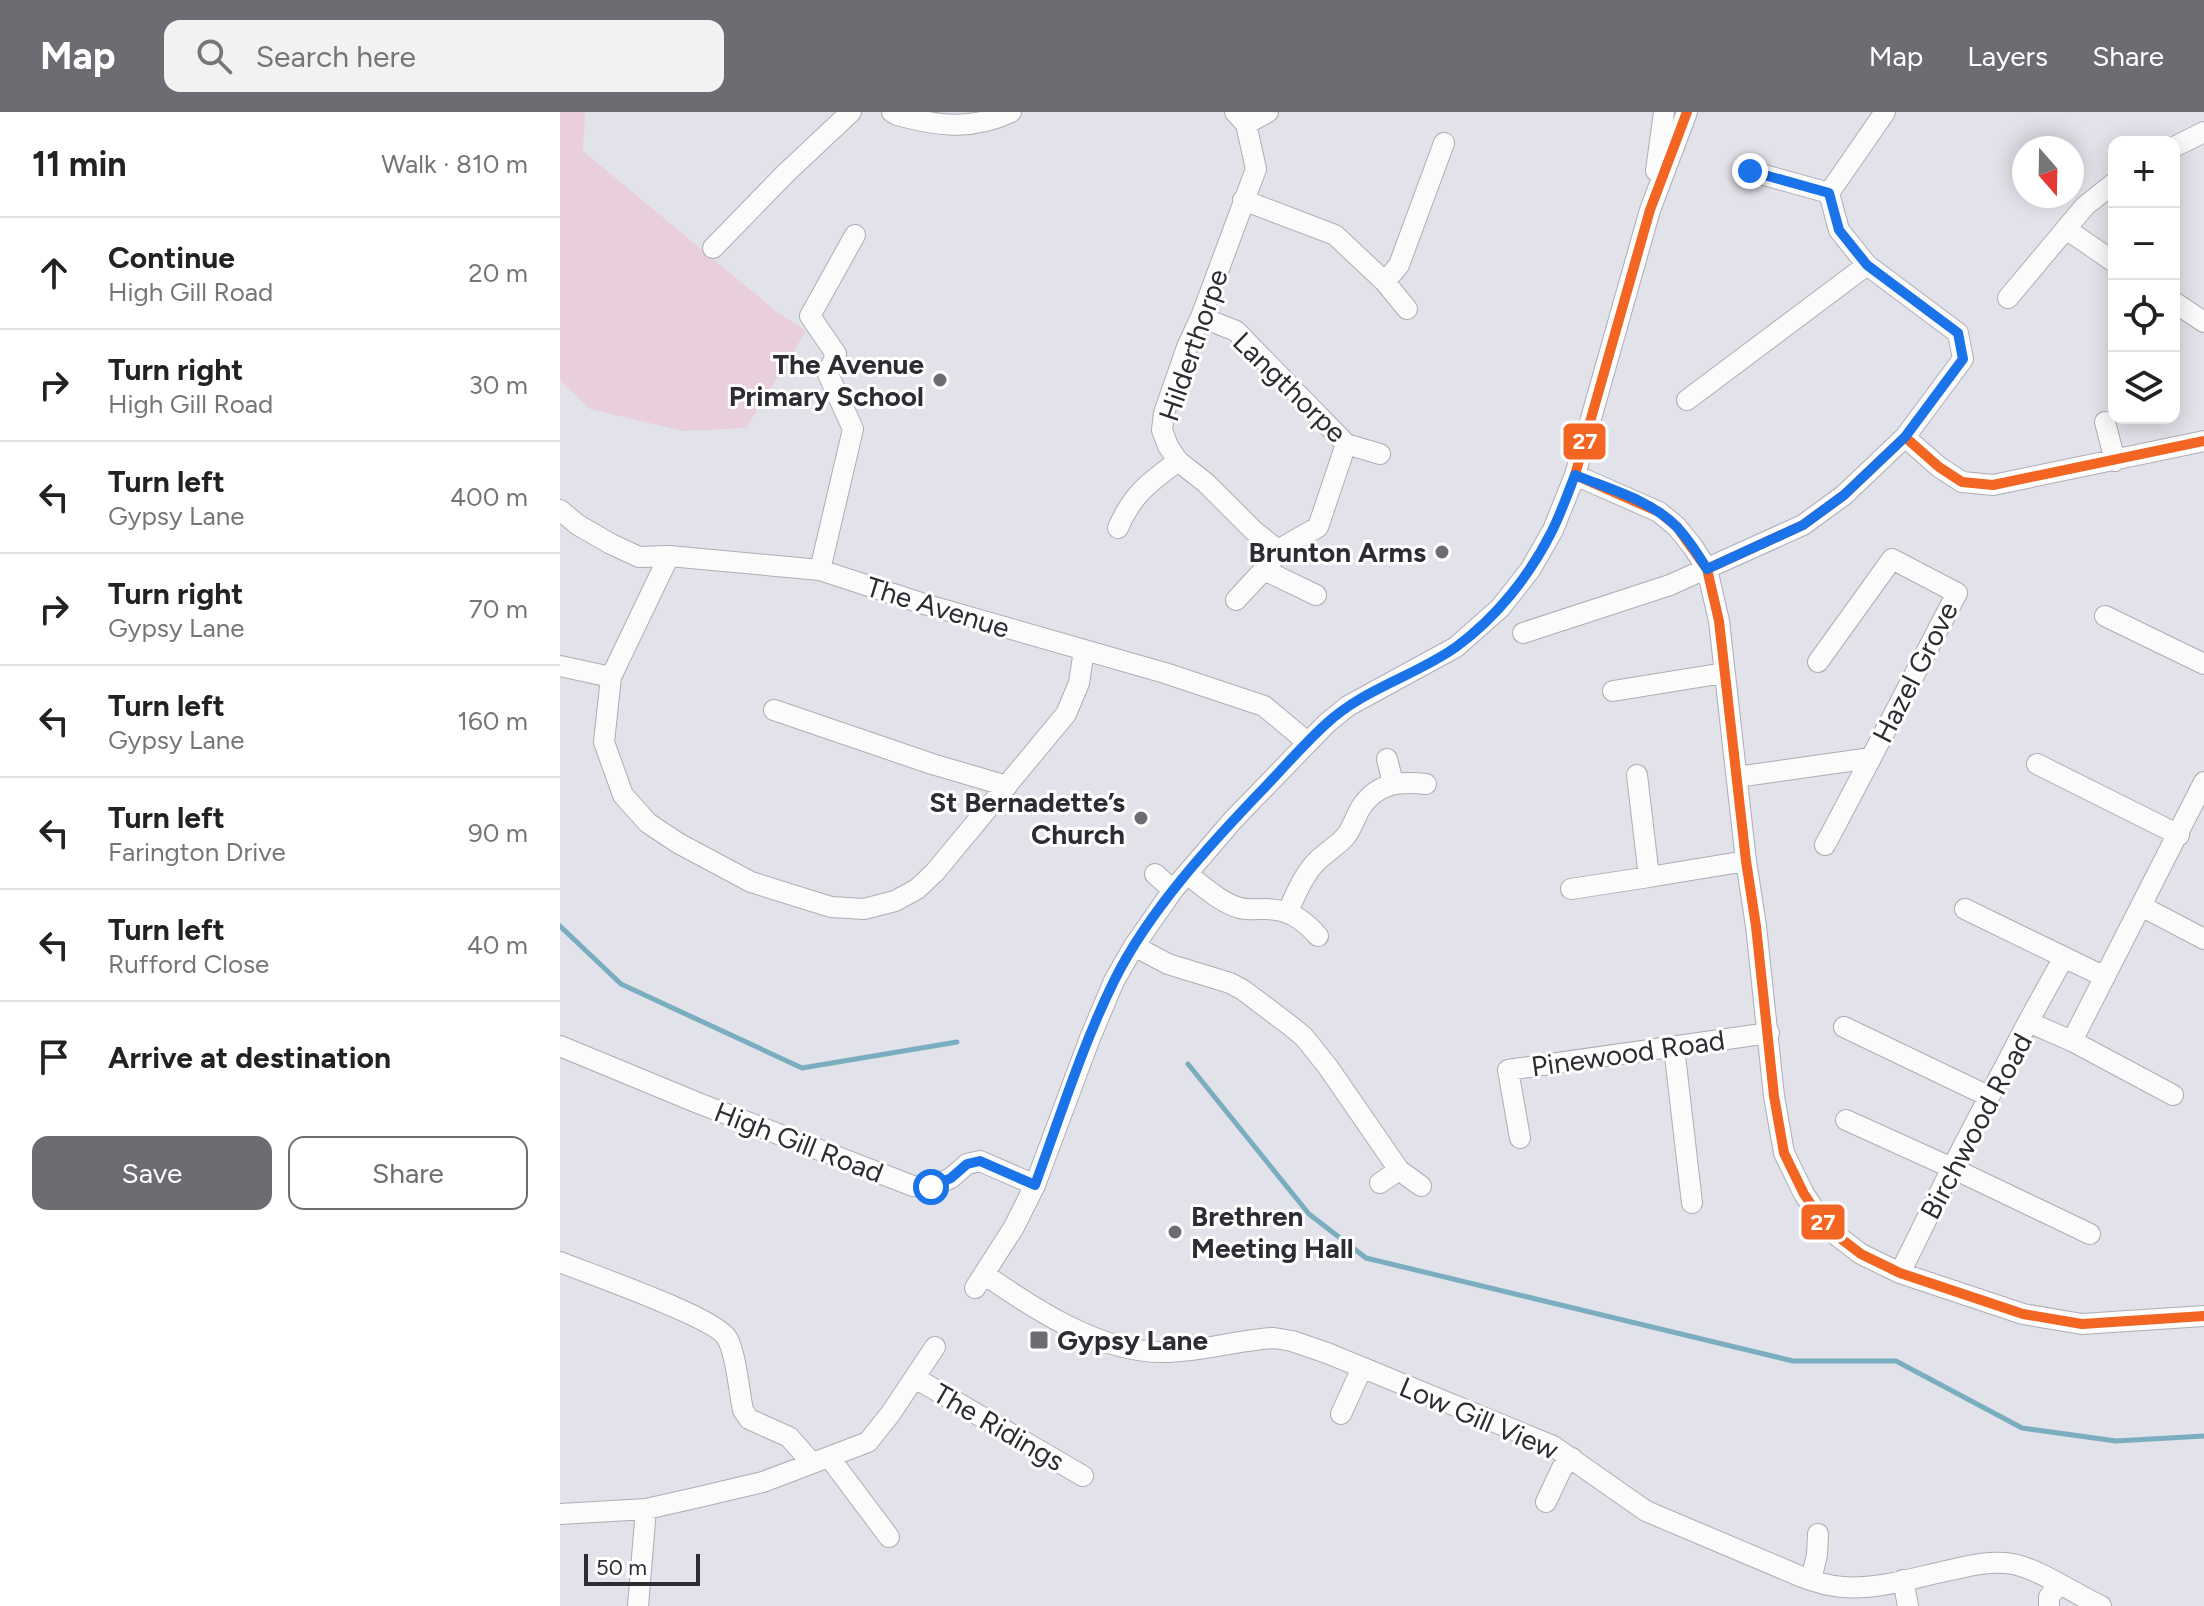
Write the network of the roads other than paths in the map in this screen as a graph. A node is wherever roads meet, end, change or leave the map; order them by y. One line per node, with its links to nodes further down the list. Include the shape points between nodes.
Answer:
1 (851, 112): 19 (street)
2 (892, 112): 7 (street, via 934,125 978,125)
3 (1268, 112): 8 (street)
4 (1664, 112): 16 (street)
5 (1687, 112): 16 (street)
6 (1885, 112): 14 (street)
7 (1008, 113)
8 (1241, 118): 15 (street, Hilderthorpe, via 1256,169)
9 (2204, 132): 11 (street)
10 (1444, 143): 22 (street, via 1399,265)
11 (2180, 144)
12 (1750, 171): 14 (street)
13 (2108, 188): 17 (street)
14 (1829, 193): 21 (street, via 1839,230)
15 (1243, 200): 22 (street, via 1335,235); 26 (street, Hilderthorpe)
16 (1650, 210): 36 (street)
17 (2066, 229): 20 (street); 23 (street)
18 (855, 235): 42 (street, via 810,316 836,354 828,374 853,429)
19 (713, 248)
20 (2108, 258)
21 (1867, 265): 28 (street); 30 (street, via 1958,333 1963,359)
22 (1385, 282): 25 (street)
23 (2008, 298)
24 (2180, 306): 27 (street)
25 (1407, 309)
26 (1201, 317): 32 (street, Langthorpe, via 1236,331); 34 (street, Hilderthorpe, via 1164,413 1162,430)
27 (2204, 322)
28 (1687, 400)
29 (2105, 422): 35 (street)
30 (1905, 437): 35 (street, via 1962,482 1993,485); 41 (street, via 1844,495 1803,525)
31 (2204, 441): 35 (street)
32 (1346, 444): 33 (street, Langthorpe); 39 (street, via 1318,527)
33 (1380, 454)
34 (1178, 461): 38 (street, via 1127,506); 39 (street, Hilderthorpe)
35 (2115, 461)
36 (1575, 475): 41 (street, via 1659,512); 56 (street, via 1553,530 1500,608 1456,647 1348,706)
37 (560, 510): 40 (street, The Avenue, via 639,557)
38 (1118, 528)
39 (1278, 550): 43 (street)
40 (669, 556): 42 (street, The Avenue); 53 (street)
41 (1707, 569): 47 (street); 52 (street)
42 (820, 570): 48 (street, The Avenue)
43 (1264, 570): 44 (street); 45 (street)
44 (1316, 595)
45 (1236, 600)
46 (2105, 616): 50 (street)
47 (1523, 633)
48 (1084, 650): 56 (street, The Avenue, via 1264,706); 65 (street, via 1079,683 1066,714)
49 (1818, 662): 57 (street, Hazel Grove, via 1892,559 1957,593)
50 (2204, 664)
51 (560, 666): 53 (street)
52 (1724, 673): 54 (street); 61 (street)
53 (611, 677): 65 (street, via 604,742 623,795 648,823 751,882 831,907 864,909 917,889)
54 (1613, 691)
55 (774, 710): 65 (street)
56 (1307, 742): 70 (street)
57 (1871, 758): 61 (street, Hazel Grove); 67 (street, Hazel Grove)
58 (1387, 759): 63 (street)
59 (2037, 764): 66 (street)
60 (1637, 775): 71 (street)
61 (1737, 777): 68 (street)
62 (2204, 782): 66 (street, Birchwood Road)
63 (1393, 783): 64 (street); 76 (street, via 1363,805 1347,836 1315,863)
64 (1426, 784)
65 (1007, 786)
66 (2179, 835): 74 (street, Birchwood Road)
67 (1825, 845)
68 (1746, 861): 71 (street); 84 (street)
69 (1155, 874): 73 (street)
70 (1187, 874): 73 (street); 76 (street, via 1242,909)
71 (1649, 877): 72 (street)
72 (1571, 889)
73 (1173, 890): 79 (street)
74 (2141, 906): 78 (street); 81 (street, Birchwood Road)
75 (1965, 909): 80 (street)
76 (1288, 911): 77 (street)
77 (1318, 936)
78 (2204, 939)
79 (1134, 946): 93 (street, via 1168,964 1230,983 1304,1037); 95 (street, via 1090,1038)
80 (2064, 957): 81 (street); 82 (street)
81 (2105, 977): 85 (street, Birchwood Road)
82 (2028, 1022): 85 (street, Birchwood Road); 89 (street, Birchwood Road)
83 (1844, 1027): 89 (street)
84 (1769, 1033): 87 (street, Pinewood Road); 100 (street, via 1784,1153 1804,1194 1827,1228 1861,1254)
85 (2072, 1041): 88 (street)
86 (560, 1046): 95 (street, High Gill Road, via 913,1186 931,1187 980,1161)
87 (1674, 1047): 91 (street, Pinewood Road, via 1508,1070); 97 (street)
88 (2173, 1095)
89 (1988, 1096): 92 (street, Birchwood Road)
90 (1846, 1120): 92 (street)
91 (1520, 1138)
92 (1952, 1168): 98 (street); 100 (street, Birchwood Road)
93 (1399, 1170): 94 (street); 96 (street)
94 (1380, 1183)
95 (1035, 1185): 103 (street, Low Gill View, via 980,1281 1053,1319 1129,1349 1166,1352 1274,1338)
96 (1421, 1186)
97 (1692, 1203)
98 (2090, 1234)
99 (560, 1262): 107 (street, via 718,1327 732,1352 749,1419 789,1437)
100 (1900, 1273): 101 (street, via 2023,1314 2082,1324)
101 (2204, 1316)
102 (935, 1347): 104 (street)
103 (1362, 1368): 105 (street); 106 (street, Low Gill View)
104 (915, 1378): 107 (street, via 868,1442); 108 (street, The Ridings)
105 (1341, 1414)
106 (1572, 1458): 109 (street); 114 (street, Low Gill View, via 1646,1511)
107 (820, 1460): 110 (street, via 763,1482); 113 (street)
108 (1083, 1476)
109 (1546, 1502)
110 (646, 1509): 111 (street); 117 (street)
111 (560, 1514)
112 (1818, 1534): 114 (street)
113 (889, 1537)
114 (1811, 1580): 115 (street, Low Gill View, via 1847,1588)
115 (1903, 1580): 116 (street, Low Gill View, via 1997,1563 2014,1564); 118 (street)
116 (2058, 1585): 119 (street); 120 (street, Low Gill View)
117 (638, 1606)
118 (1908, 1606)
119 (2049, 1606)
120 (2101, 1606)

